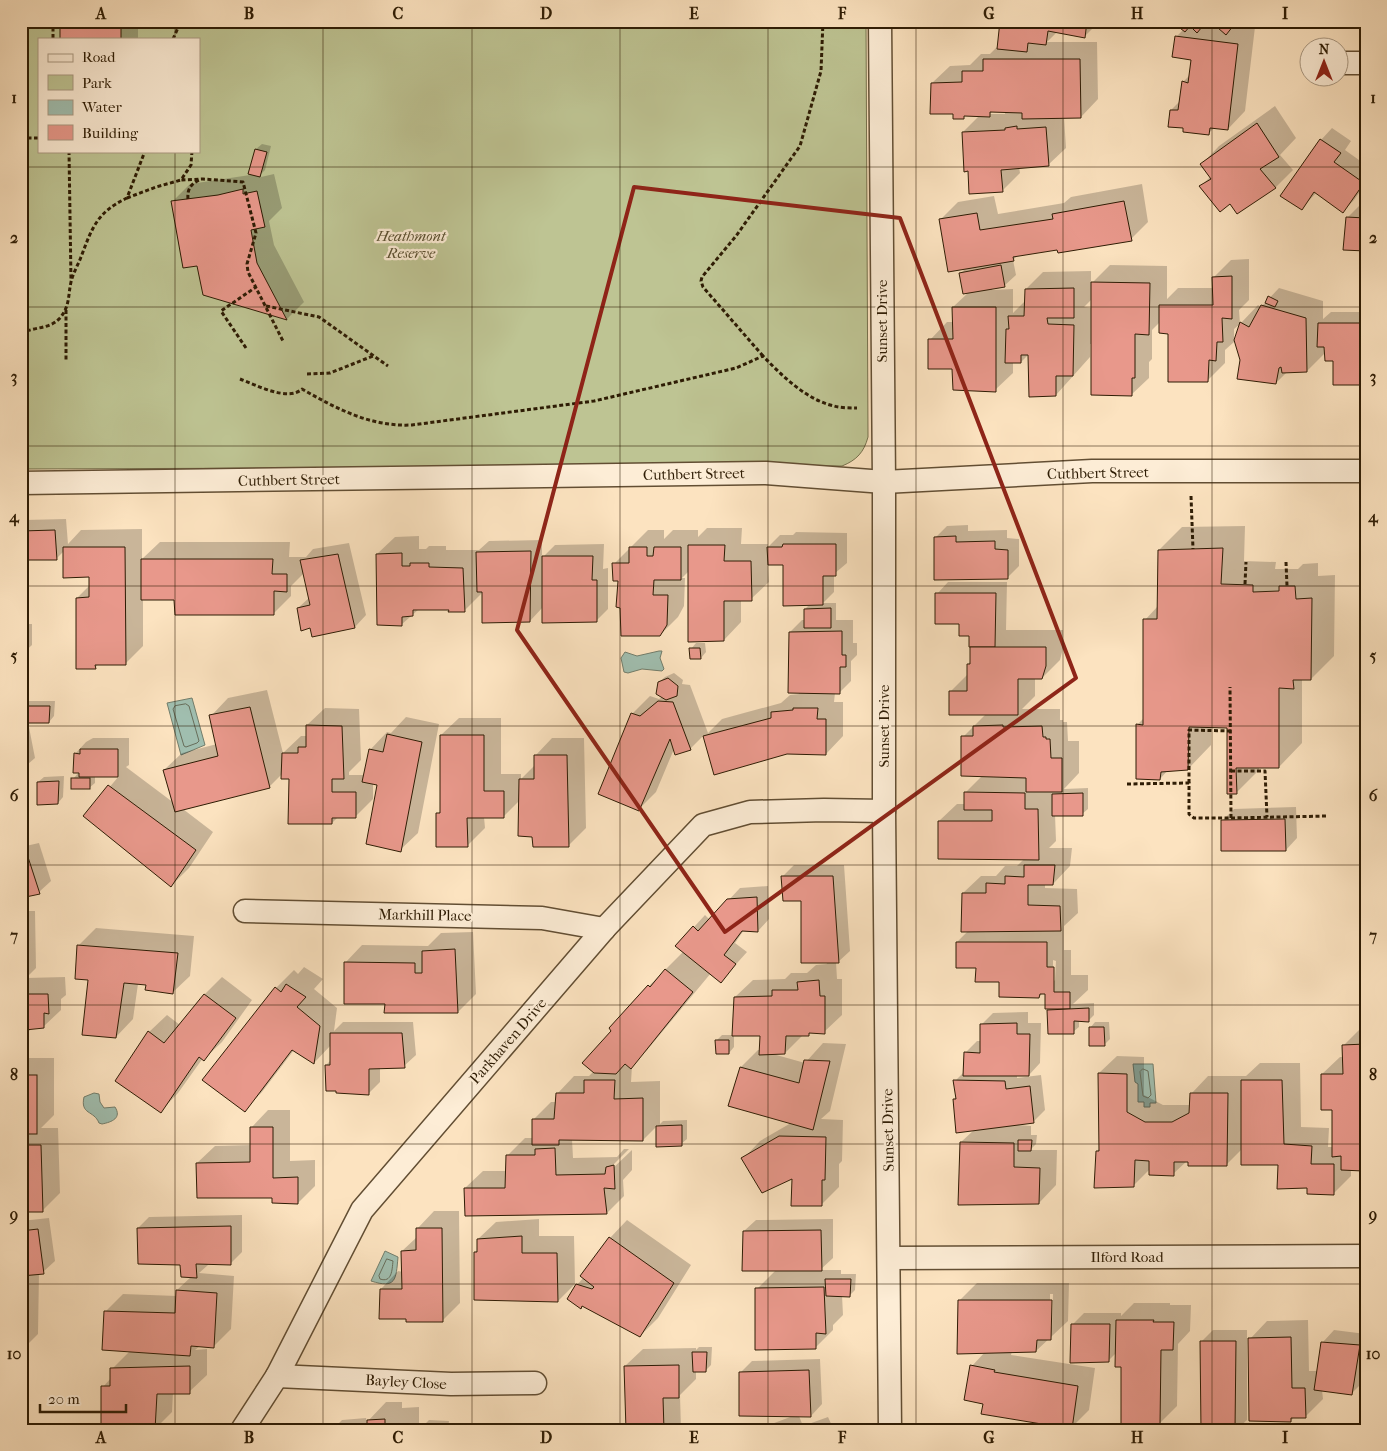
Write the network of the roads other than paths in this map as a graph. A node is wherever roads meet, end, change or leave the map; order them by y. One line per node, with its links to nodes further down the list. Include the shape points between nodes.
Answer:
1 (880, 21): 5 (street, Sunset Drive)
2 (1350, 63): 3 (street)
3 (1366, 63)
4 (1366, 471): 5 (street, Cuthbert Street, via 1092,472)
5 (884, 482): 6 (street, Cuthbert Street, via 766,473); 7 (street, Sunset Drive)
6 (21, 483)
7 (884, 811): 9 (street, Parkhaven Drive, via 750,812 703,825); 11 (street, Sunset Drive)
8 (245, 911): 9 (street, Markhill Place, via 542,918)
9 (604, 928): 12 (street, Parkhaven Drive, via 362,1210)
10 (1366, 1256): 11 (street, Ilford Road)
11 (889, 1258): 15 (street, Sunset Drive)
12 (277, 1376): 13 (street, Bayley Close, via 451,1384); 14 (street, Parkhaven Drive)
13 (536, 1383)
14 (242, 1430)
15 (890, 1430)

